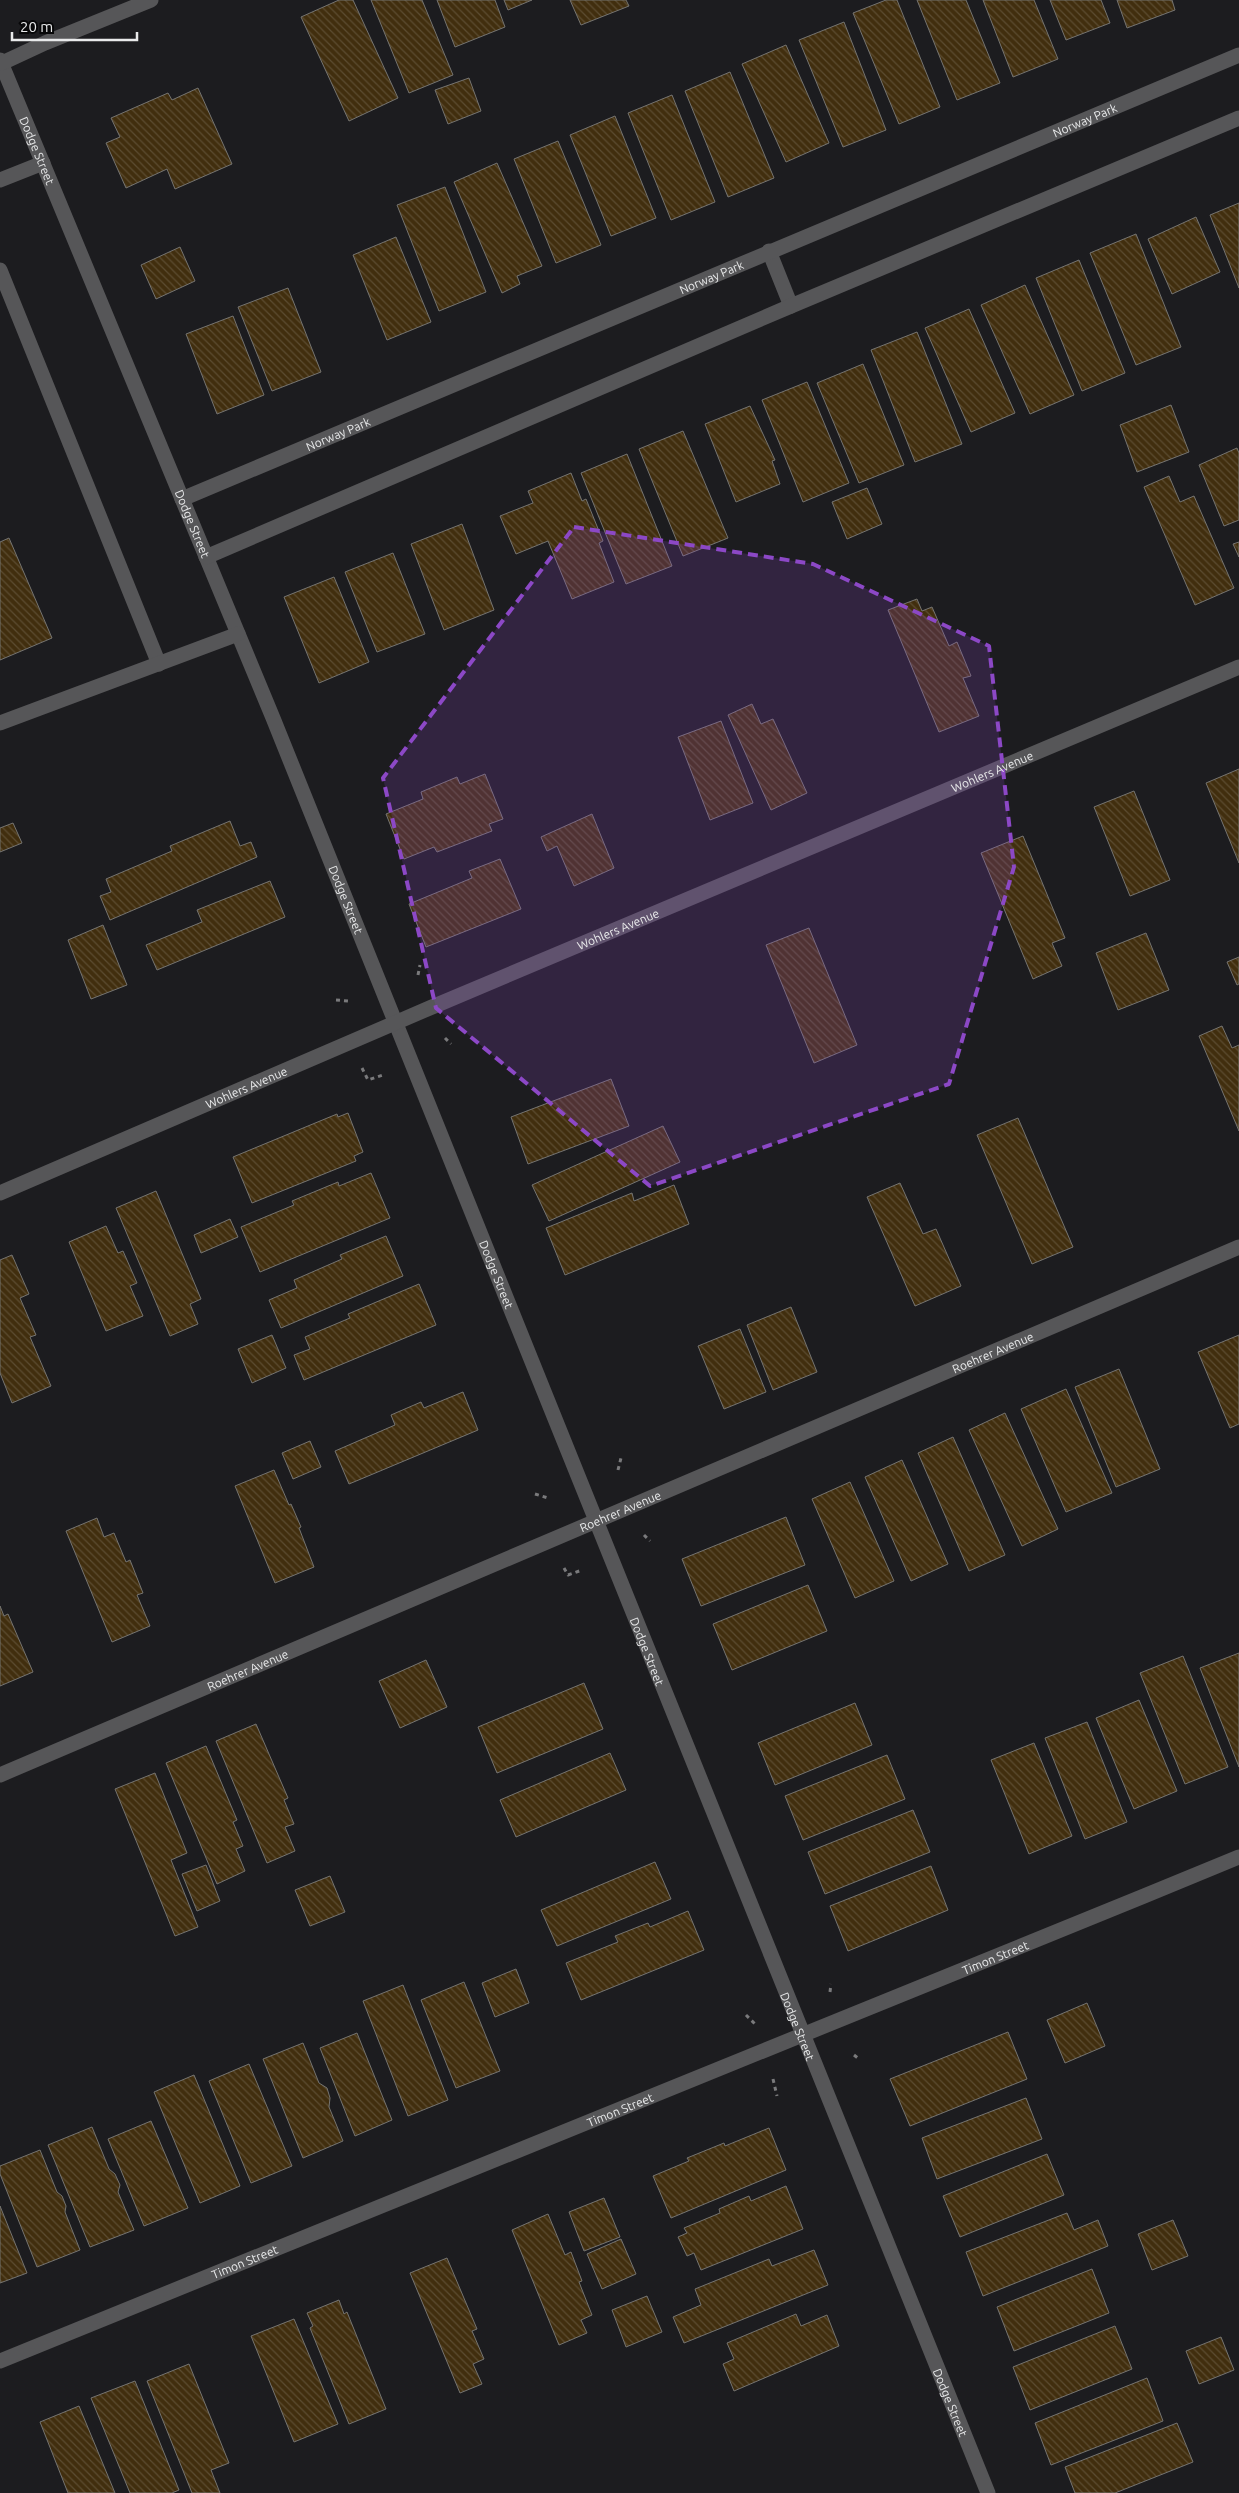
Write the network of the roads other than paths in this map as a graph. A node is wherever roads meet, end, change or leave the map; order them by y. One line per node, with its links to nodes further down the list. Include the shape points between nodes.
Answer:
1 (151, 0): 3 (street)
2 (1239, 55): 7 (street, Norway Park)
3 (1, 62): 5 (street, Dodge Street)
4 (1239, 118): 9 (street)
5 (43, 163): 6 (street); 10 (street, Dodge Street)
6 (0, 180)
7 (769, 251): 9 (street); 10 (street, Norway Park)
8 (0, 270): 13 (street)
9 (791, 306): 11 (street)
10 (182, 499): 11 (street, Dodge Street)
11 (206, 557): 12 (street, Dodge Street)
12 (238, 634): 13 (street); 16 (street, Dodge Street)
13 (159, 664): 15 (street)
14 (1239, 667): 16 (street, Wohlers Avenue)
15 (0, 723)
16 (395, 1023): 17 (street, Wohlers Avenue); 19 (street, Dodge Street)
17 (0, 1193)
18 (1239, 1247): 19 (street, Roehrer Avenue)
19 (596, 1520): 20 (street, Roehrer Avenue); 22 (street, Dodge Street)
20 (0, 1775)
21 (1239, 1857): 22 (street, Timon Street)
22 (801, 2038): 23 (street, Timon Street, via 498,2157); 24 (street, Dodge Street)
23 (0, 2361)
24 (988, 2493)

